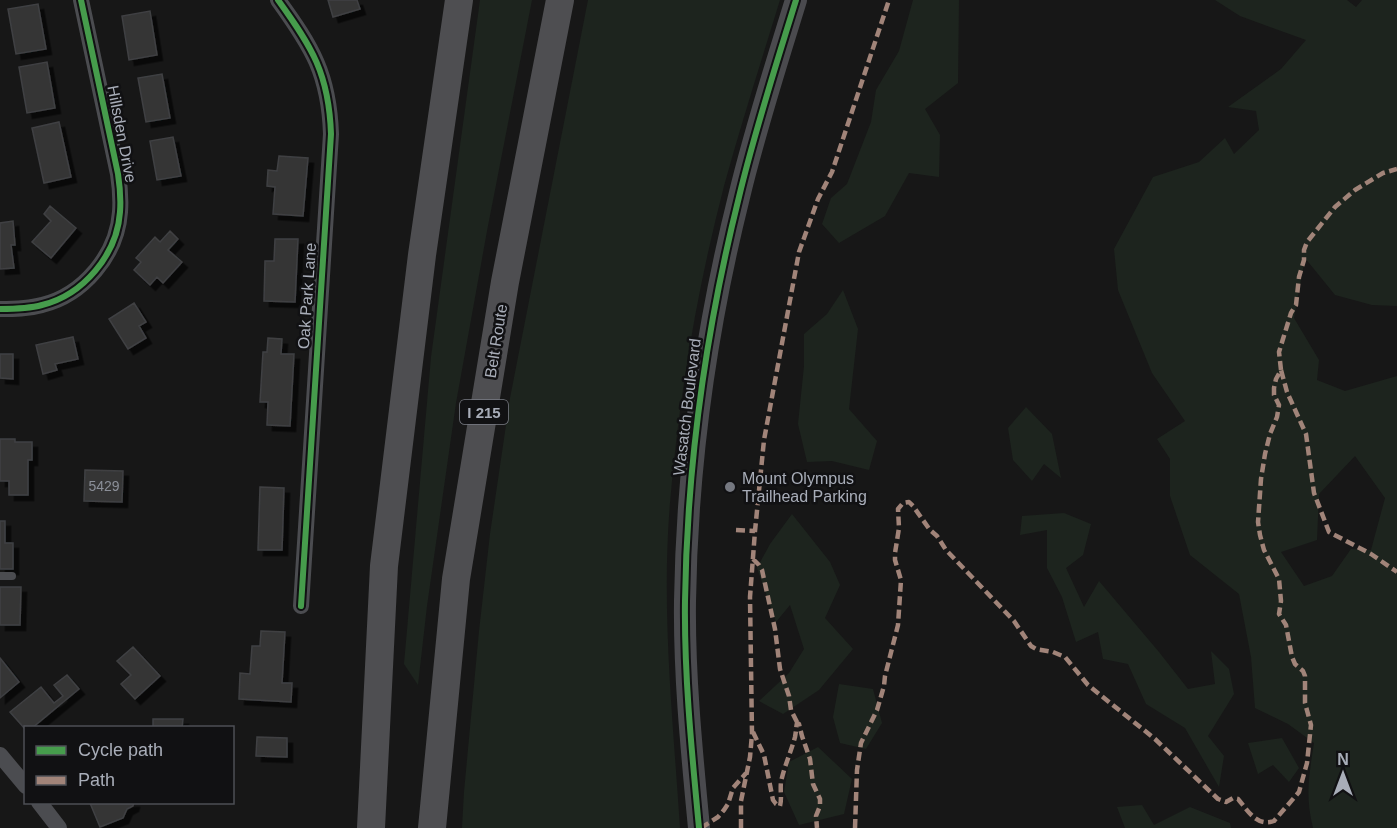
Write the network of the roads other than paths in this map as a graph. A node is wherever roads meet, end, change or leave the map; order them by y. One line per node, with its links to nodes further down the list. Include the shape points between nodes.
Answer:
1 (81, 0): 6 (street, Hillsden Drive, via 118,174 118,226 101,263 74,290 44,305)
2 (278, 0): 9 (street, Oak Park Lane, via 317,62 331,114)
3 (459, 0): 14 (highway, via 420,267 384,566)
4 (560, 0): 15 (highway, Belt Route / I 215, via 505,282 456,579)
5 (796, 0): 16 (street, Wasatch Boulevard, via 730,235 706,355 695,444 686,552 685,626)
6 (0, 309)
7 (0, 576): 8 (lane)
8 (12, 576)
9 (301, 606)
10 (0, 755): 11 (street)
11 (24, 784)
12 (41, 804): 13 (street)
13 (59, 828)
14 (370, 828)
15 (432, 828)
16 (699, 828)

